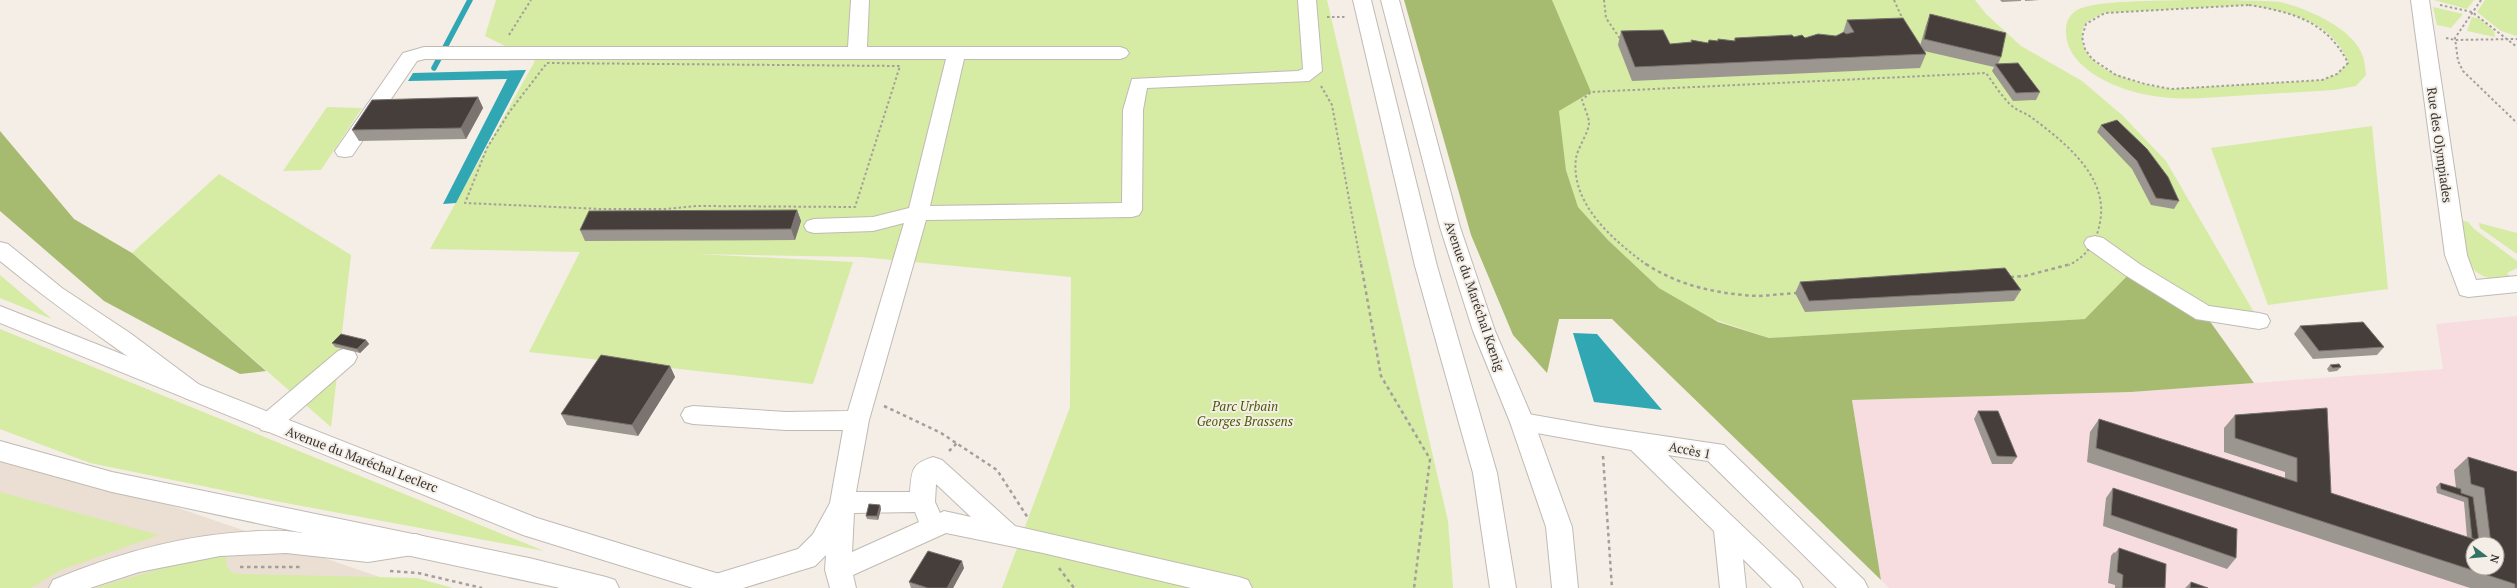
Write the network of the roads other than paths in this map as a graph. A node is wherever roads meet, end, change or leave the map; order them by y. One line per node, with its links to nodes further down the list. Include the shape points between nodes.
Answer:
1 (860, 0): 7 (main road)
2 (1307, 0): 10 (main road, via 1312,71 1302,77 1139,83 1133,110 1132,210)
3 (1362, 0): 36 (main road, via 1426,266 1485,473)
4 (1390, 0): 21 (main road, Avenue du Maréchal Kœnig, via 1450,227 1484,331)
5 (2421, 2): 14 (main road, Rue des Olympiades, via 2456,255 2468,288)
6 (1120, 53): 8 (main road)
7 (857, 54): 8 (main road); 9 (main road, via 424,53 410,57)
8 (956, 54): 10 (main road)
9 (345, 151)
10 (918, 213): 11 (main road, via 873,224); 20 (main road)
11 (814, 226)
12 (2095, 243): 16 (main road, via 2133,270 2204,313)
13 (0, 249): 18 (main road, via 54,294 122,339)
14 (2517, 284)
15 (0, 314): 18 (main road, Avenue du Maréchal Leclerc)
16 (2259, 321)
17 (346, 357): 22 (main road)
18 (193, 392): 22 (main road, Avenue du Maréchal Leclerc)
19 (693, 415): 20 (main road, via 786,421)
20 (857, 420): 26 (main road)
21 (1522, 422): 23 (main road, Accès 1); 37 (main road, Avenue du Maréchal Kœnig, via 1559,527)
22 (268, 423): 32 (main road, Avenue du Maréchal Leclerc, via 532,527)
23 (1638, 442): 27 (main road); 40 (main road, Accès 1, via 1715,452)
24 (0, 450): 30 (main road, via 112,482)
25 (922, 502): 26 (main road); 28 (main road); 29 (main road, via 924,472 933,467)
26 (842, 503): 31 (main road); 32 (main road, via 822,542 806,558)
27 (1726, 525): 38 (main road); 39 (main road)
28 (934, 526): 29 (main road, via 944,522); 31 (main road)
29 (1008, 535): 35 (main road)
30 (416, 545): 33 (main road, via 369,551 328,545 275,542 192,549 134,561); 34 (main road)
31 (841, 579)
32 (724, 586)
33 (62, 588)
34 (606, 588)
35 (1239, 588)
36 (1503, 588)
37 (1565, 588)
38 (1733, 588)
39 (1790, 588)
40 (1855, 588)

